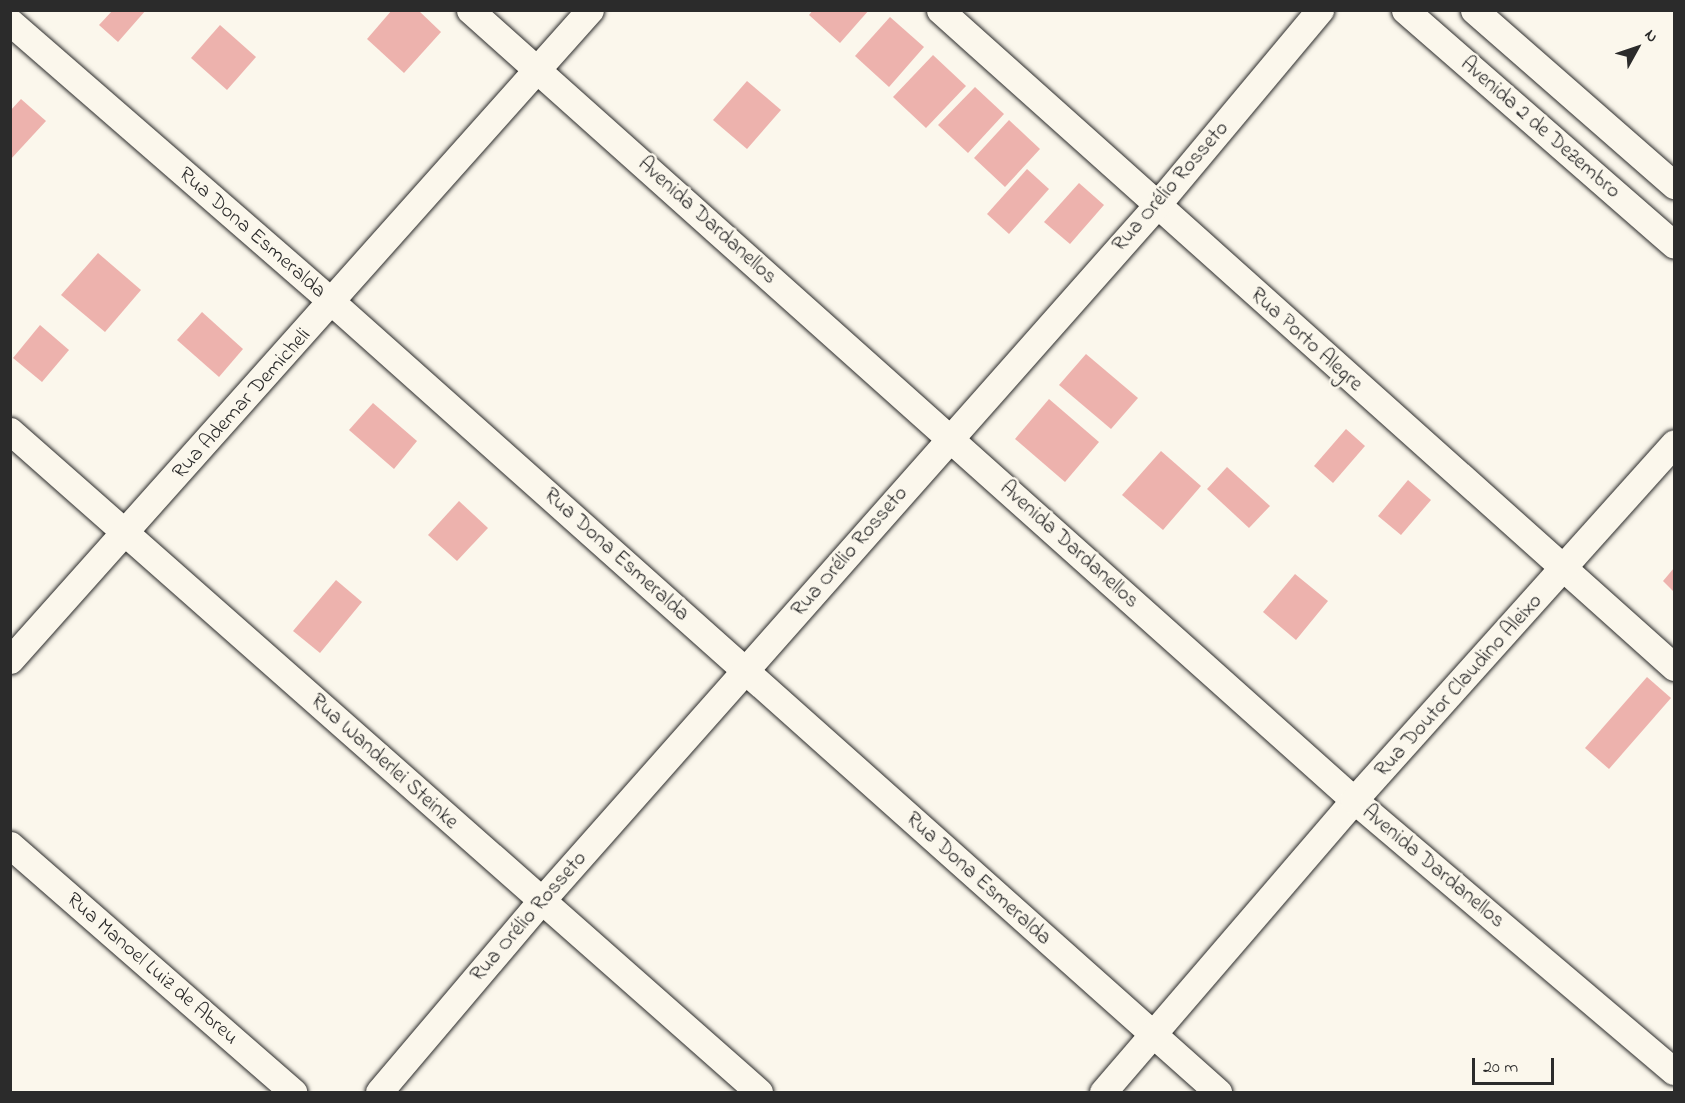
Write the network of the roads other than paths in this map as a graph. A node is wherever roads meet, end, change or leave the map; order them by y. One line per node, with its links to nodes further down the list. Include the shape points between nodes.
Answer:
1 (470, 10): 8 (street, Avenida Dardanellos)
2 (590, 10): 8 (street, Rua Ademar Demicheli)
3 (940, 10): 10 (street, Rua Porto Alegre)
4 (1320, 10): 10 (street, Rua Orélio Rosseto)
5 (1405, 10): 11 (street, Avenida 2 de Dezembro)
6 (1474, 10): 9 (street)
7 (10, 22): 12 (street, Rua Dona Esmeralda)
8 (539, 70): 12 (street, Rua Ademar Demicheli); 14 (street, Avenida Dardanellos)
9 (1674, 185)
10 (1156, 206): 14 (street, Rua Orélio Rosseto); 17 (street, Rua Porto Alegre)
11 (1674, 245)
12 (333, 303): 16 (street, Rua Ademar Demicheli); 20 (street, Rua Dona Esmeralda)
13 (10, 431): 16 (street, Rua Wanderlei Steinke)
14 (950, 439): 20 (street, Rua Orélio Rosseto); 21 (street, Avenida Dardanellos)
15 (1674, 443): 17 (street, Rua Doutor Claudino Aleixo)
16 (125, 532): 18 (street, Rua Ademar Demicheli); 23 (street, Rua Wanderlei Steinke)
17 (1565, 569): 19 (street, Rua Porto Alegre); 21 (street, Rua Doutor Claudino Aleixo)
18 (10, 660)
19 (1674, 667)
20 (745, 671): 23 (street, Rua Orélio Rosseto); 24 (street, Rua Dona Esmeralda)
21 (1354, 800): 24 (street, Rua Doutor Claudino Aleixo); 25 (street, Avenida Dardanellos)
22 (10, 844): 26 (street, Rua Manoel Luiz de Abreu)
23 (542, 902): 27 (street, Rua Orélio Rosseto); 28 (street, Rua Wanderlei Steinke)
24 (1153, 1036): 29 (street, Rua Doutor Claudino Aleixo); 30 (street, Rua Dona Esmeralda)
25 (1674, 1071)
26 (293, 1092)
27 (379, 1092)
28 (759, 1092)
29 (1103, 1092)
30 (1218, 1092)

